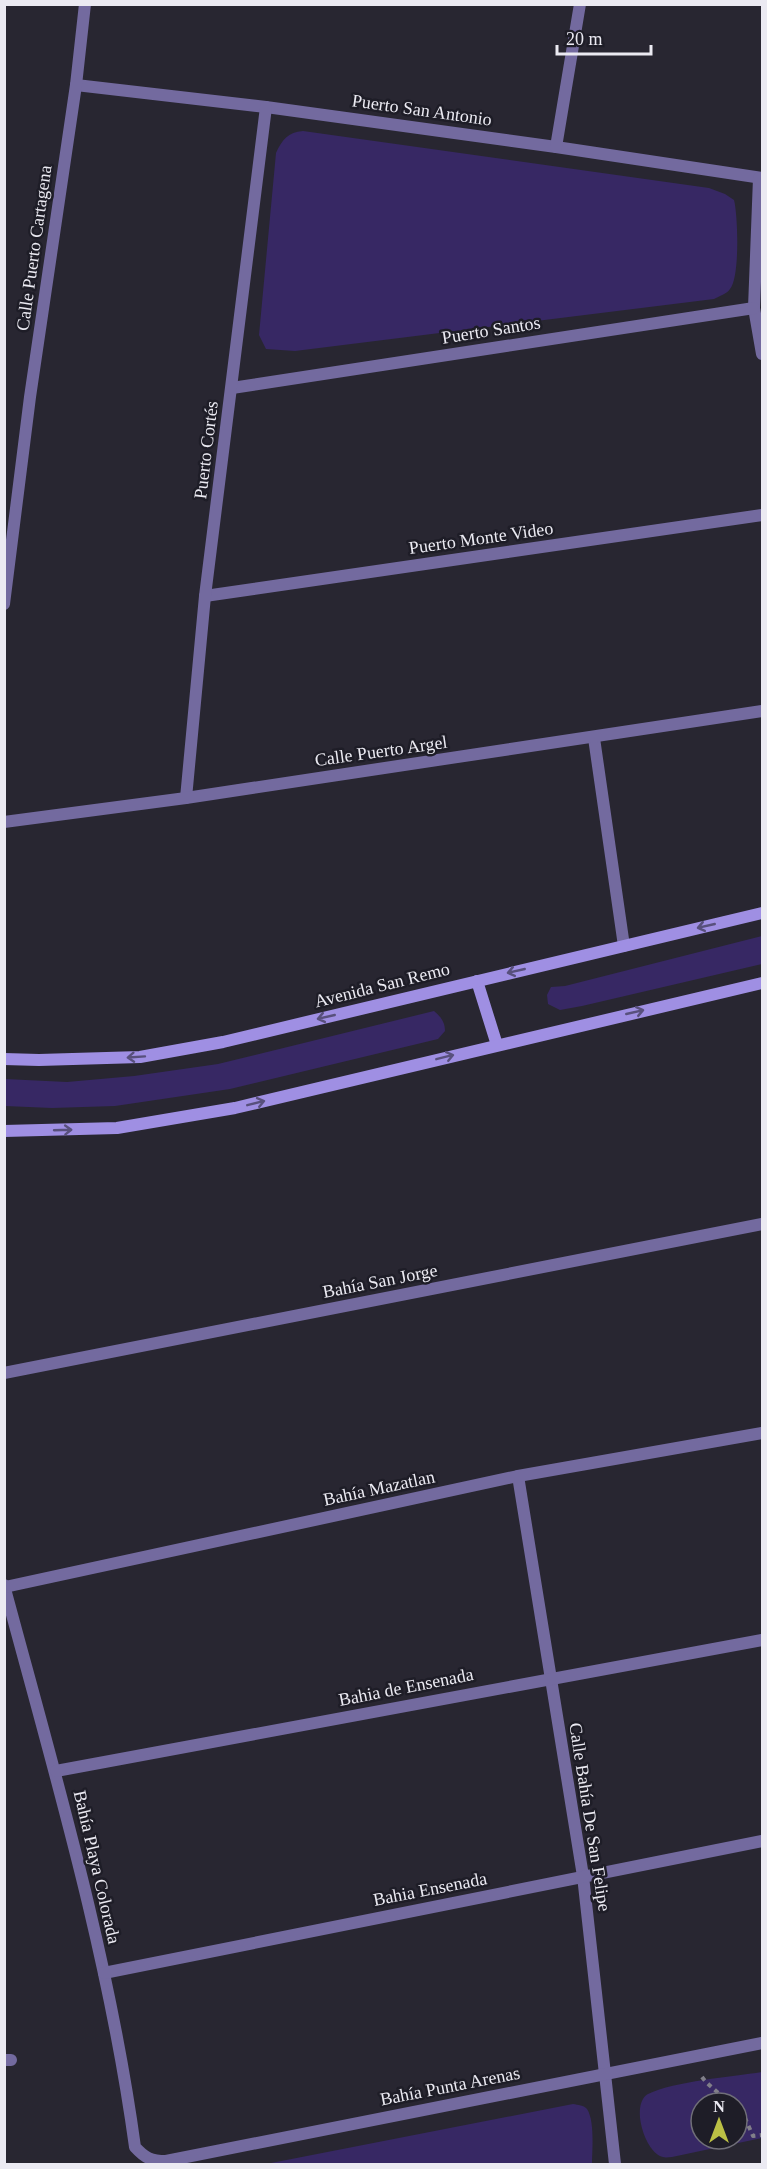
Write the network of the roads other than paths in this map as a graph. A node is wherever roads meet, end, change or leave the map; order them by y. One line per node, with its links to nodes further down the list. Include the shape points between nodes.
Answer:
1 (85, 4): 3 (street, Calle Puerto Cartagena)
2 (580, 4): 5 (street)
3 (76, 85): 4 (street, Puerto San Antonio); 12 (street, Calle Puerto Cartagena)
4 (266, 107): 5 (street, Puerto San Antonio); 9 (street, Puerto Cortés)
5 (556, 147): 6 (street, Puerto San Antonio)
6 (761, 178): 7 (street)
7 (754, 308): 8 (street); 9 (street, Puerto Santos)
8 (762, 354)
9 (232, 388): 11 (street, Puerto Cortés)
10 (762, 516): 11 (street, Puerto Monte Video)
11 (205, 596): 15 (street, Puerto Cortés)
12 (4, 604)
13 (762, 711): 14 (street, Calle Puerto Argel)
14 (594, 738): 15 (street, Calle Puerto Argel); 18 (street)
15 (186, 798): 16 (street, Calle Puerto Argel)
16 (4, 822)
17 (762, 913): 18 (street, Avenida San Remo, one-way to 18)
18 (624, 946): 19 (street, Avenida San Remo, one-way to 19)
19 (477, 981): 21 (street); 22 (street, Avenida San Remo, one-way to 22, via 223,1042 140,1057)
20 (762, 983): 21 (street, one-way to 20)
21 (497, 1045): 23 (street, one-way to 21, via 117,1128 235,1108)
22 (4, 1059)
23 (4, 1131)
24 (762, 1224): 25 (street, Bahía San Jorge)
25 (4, 1374)
26 (762, 1433): 27 (street, Bahía Mazatlan)
27 (518, 1476): 28 (street, Bahía Mazatlan); 30 (street, Calle Bahía De San Felipe)
28 (5, 1586): 31 (street, Bahía Playa Colorada)
29 (762, 1640): 30 (street, Bahia de Ensenada)
30 (550, 1678): 31 (street, Bahia de Ensenada); 33 (street, Calle Bahía De San Felipe)
31 (56, 1771): 34 (street, Bahía Playa Colorada)
32 (762, 1841): 33 (street, Bahia Ensenada)
33 (583, 1876): 34 (street, Bahia Ensenada); 36 (street, Calle Bahía De San Felipe)
34 (104, 1973): 37 (street, Bahía Playa Colorada, via 135,2147)
35 (762, 2043): 36 (street, Bahía Punta Arenas)
36 (605, 2074): 37 (street, Bahía Punta Arenas, via 166,2161); 38 (street, Calle Bahía De San Felipe)
37 (144, 2157)
38 (615, 2164)

